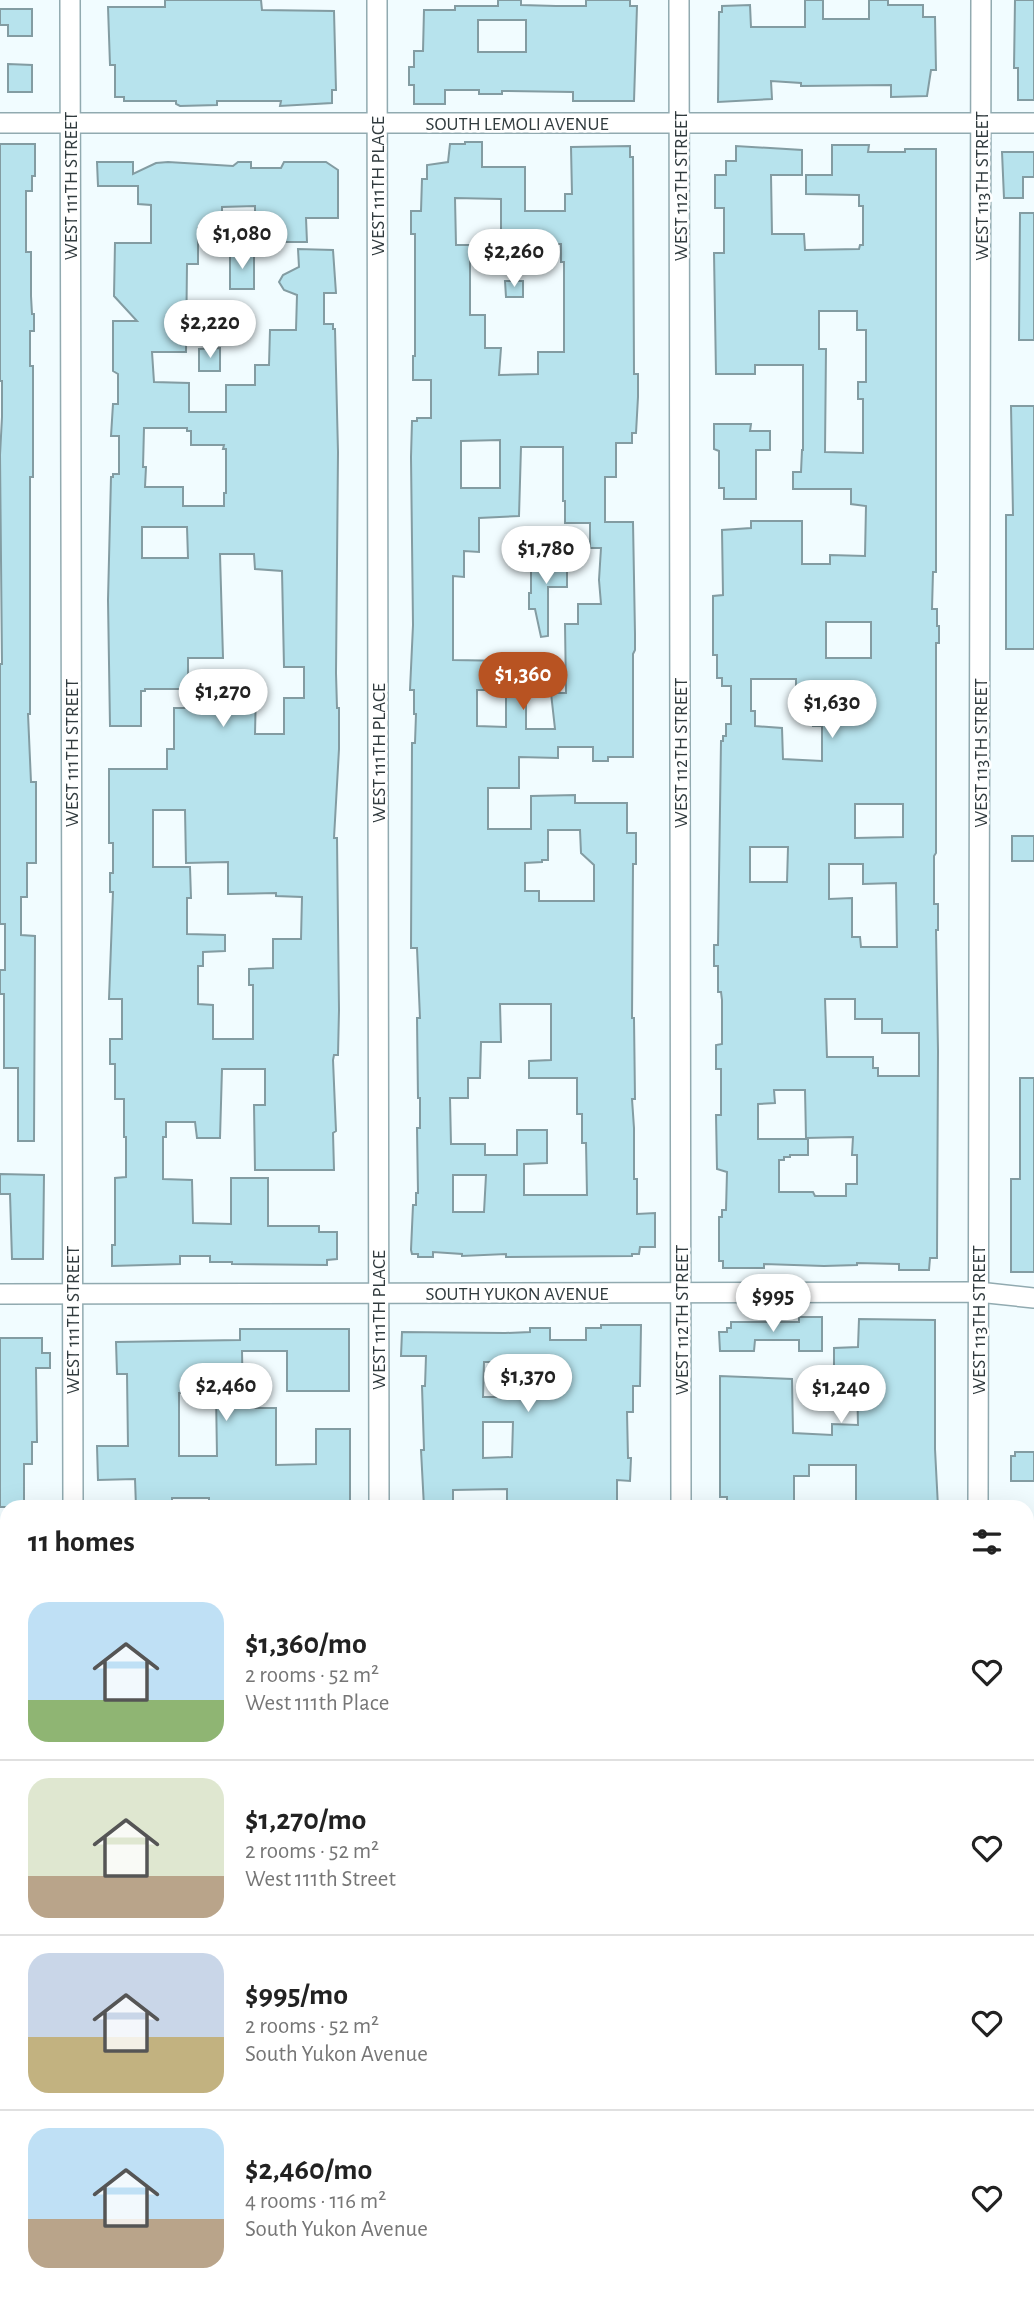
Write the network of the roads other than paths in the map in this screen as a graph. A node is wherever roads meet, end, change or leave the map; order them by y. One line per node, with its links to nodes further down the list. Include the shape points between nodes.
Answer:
1 (70, 0): 5 (street, WEST 111TH STREET)
2 (377, 0): 10 (street, WEST 111TH PLACE)
3 (679, 0): 6 (street, WEST 112TH STREET)
4 (981, 0): 7 (street, WEST 113TH STREET)
5 (70, 122): 8 (street, SOUTH LEMOLI AVENUE); 10 (street, SOUTH LEMOLI AVENUE); 15 (street, WEST 111TH STREET)
6 (680, 122): 7 (street, SOUTH LEMOLI AVENUE); 10 (street, SOUTH LEMOLI AVENUE); 11 (street, WEST 112TH STREET)
7 (981, 122): 9 (street, SOUTH LEMOLI AVENUE); 12 (street, WEST 113TH STREET)
8 (0, 123)
9 (1034, 123)
10 (377, 124): 13 (street, WEST 111TH PLACE)
11 (681, 1292): 12 (street, SOUTH YUKON AVENUE); 13 (street, SOUTH YUKON AVENUE); 19 (street, WEST 112TH STREET)
12 (978, 1292): 16 (street, SOUTH YUKON AVENUE); 20 (street, WEST 113TH STREET)
13 (378, 1293): 15 (street, SOUTH YUKON AVENUE); 18 (street, WEST 111TH PLACE)
14 (0, 1294): 15 (street, SOUTH YUKON AVENUE)
15 (72, 1294): 17 (street, WEST 111TH STREET)
16 (1034, 1298)
17 (73, 1500)
18 (379, 1500)
19 (681, 1500)
20 (978, 1500)

